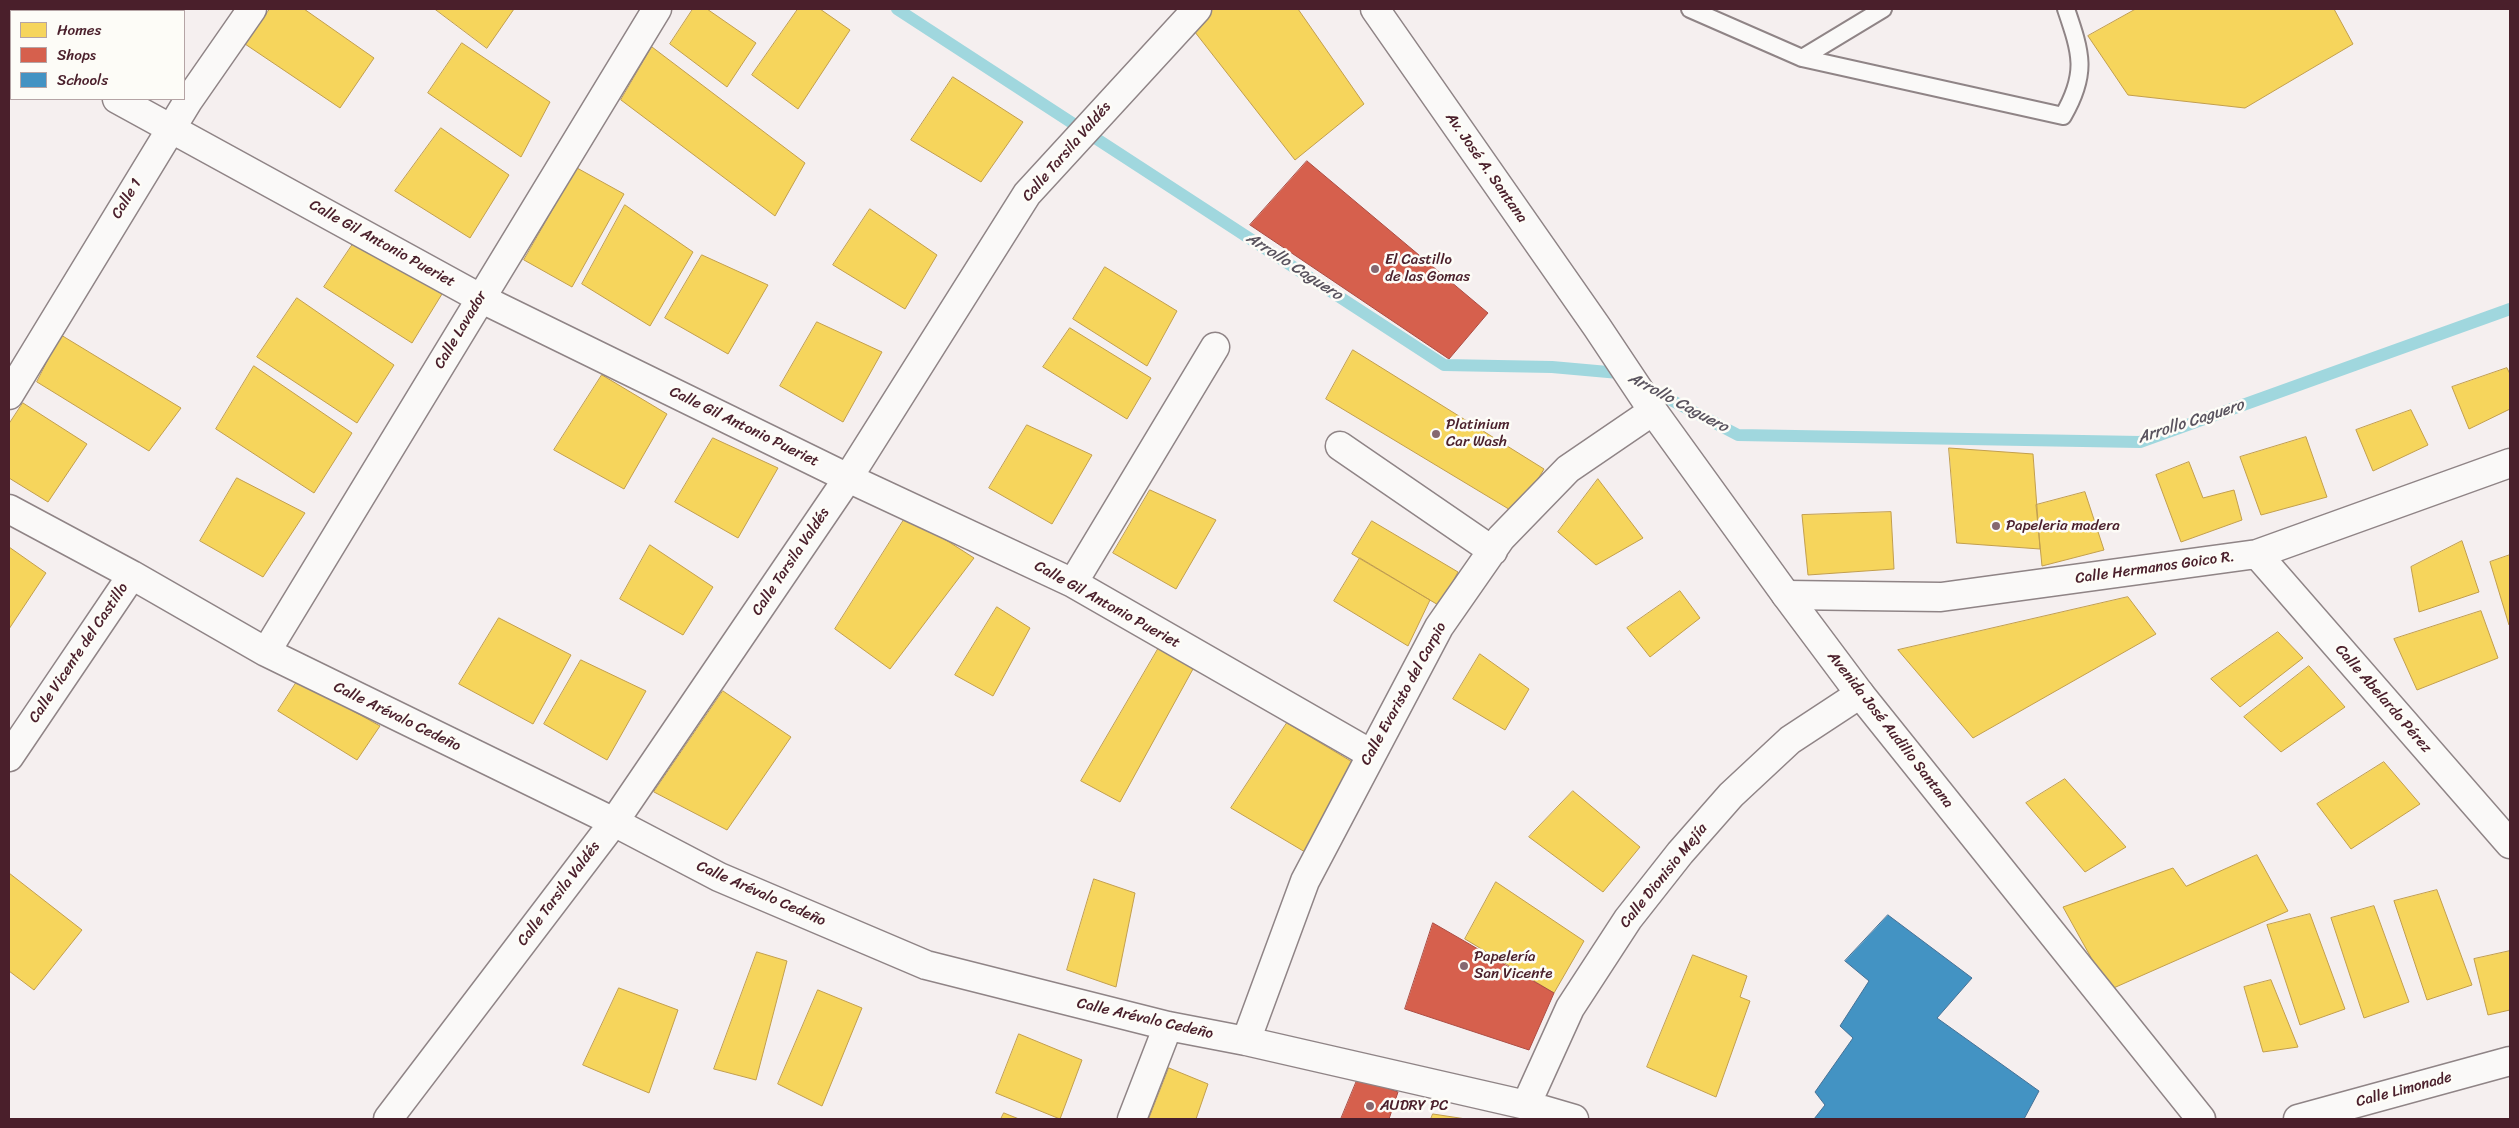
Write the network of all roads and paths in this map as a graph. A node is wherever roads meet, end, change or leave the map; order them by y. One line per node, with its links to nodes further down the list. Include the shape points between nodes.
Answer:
1 (252, 9): 10 (street, Calle 1)
2 (657, 9): 11 (street, Calle Lavador)
3 (1197, 9): 18 (street, Calle Tarsila Valdés, via 1027,194)
4 (1375, 9): 12 (street, Av. José A. Santana)
5 (1690, 9): 8 (lane)
6 (1883, 9): 8 (lane)
7 (2066, 9): 8 (lane, via 2079,47 2080,69 2076,95 2063,116)
8 (1802, 58)
9 (119, 100): 10 (street, Calle Gil Antonio Pueriet)
10 (171, 127): 11 (street, Calle Gil Antonio Pueriet); 14 (street, Calle 1)
11 (480, 298): 18 (street, Calle Gil Antonio Pueriet); 25 (street, Calle Lavador)
12 (1598, 327): 15 (street, Avenida José Audilio Santana)
13 (1215, 347): 23 (street)
14 (9, 395)
15 (1649, 404): 20 (street, Calle Evaristo del Carpio, via 1568,469 1501,538); 24 (street, Avenida José Audilio Santana)
16 (1340, 446): 20 (street)
17 (2510, 463): 21 (street, Calle Hermanos Goico R.)
18 (848, 478): 23 (street, Calle Gil Antonio Pueriet); 29 (street, Calle Tarsila Valdés)
19 (9, 510): 22 (street, Calle Arévalo Cedeño)
20 (1493, 551): 27 (street, Calle Evaristo del Carpio, via 1439,627)
21 (2256, 554): 24 (street, Calle Hermanos Goico R., via 1941,597); 30 (street, Calle Abelardo Pérez)
22 (132, 575): 25 (street, Calle Arévalo Cedeño); 28 (street, Calle Vicente del Castillo)
23 (1073, 583): 27 (street, Calle Gil Antonio Pueriet)
24 (1786, 595): 26 (street, Avenida José Audilio Santana)
25 (266, 652): 29 (street, Calle Arévalo Cedeño)
26 (1860, 694): 34 (street, Calle Dionisio Mejía, via 1790,740 1731,795 1680,853 1628,919 1570,1008); 38 (street, Avenida José Audilio Santana)
27 (1371, 754): 32 (street, Calle Evaristo del Carpio, via 1305,881)
28 (9, 757)
29 (614, 822): 31 (street, Calle Arévalo Cedeño, via 719,877 926,965); 35 (street, Calle Tarsila Valdés)
30 (2510, 844)
31 (1168, 1026): 32 (street, Calle Arévalo Cedeño); 36 (street)
32 (1246, 1042): 34 (street, Calle Arévalo Cedeño)
33 (2510, 1061): 39 (street, Calle Limonade)
34 (1526, 1105): 37 (street, Calle Arévalo Cedeño)
35 (388, 1119)
36 (1132, 1119)
37 (1574, 1119)
38 (2201, 1119)
39 (2298, 1119)

